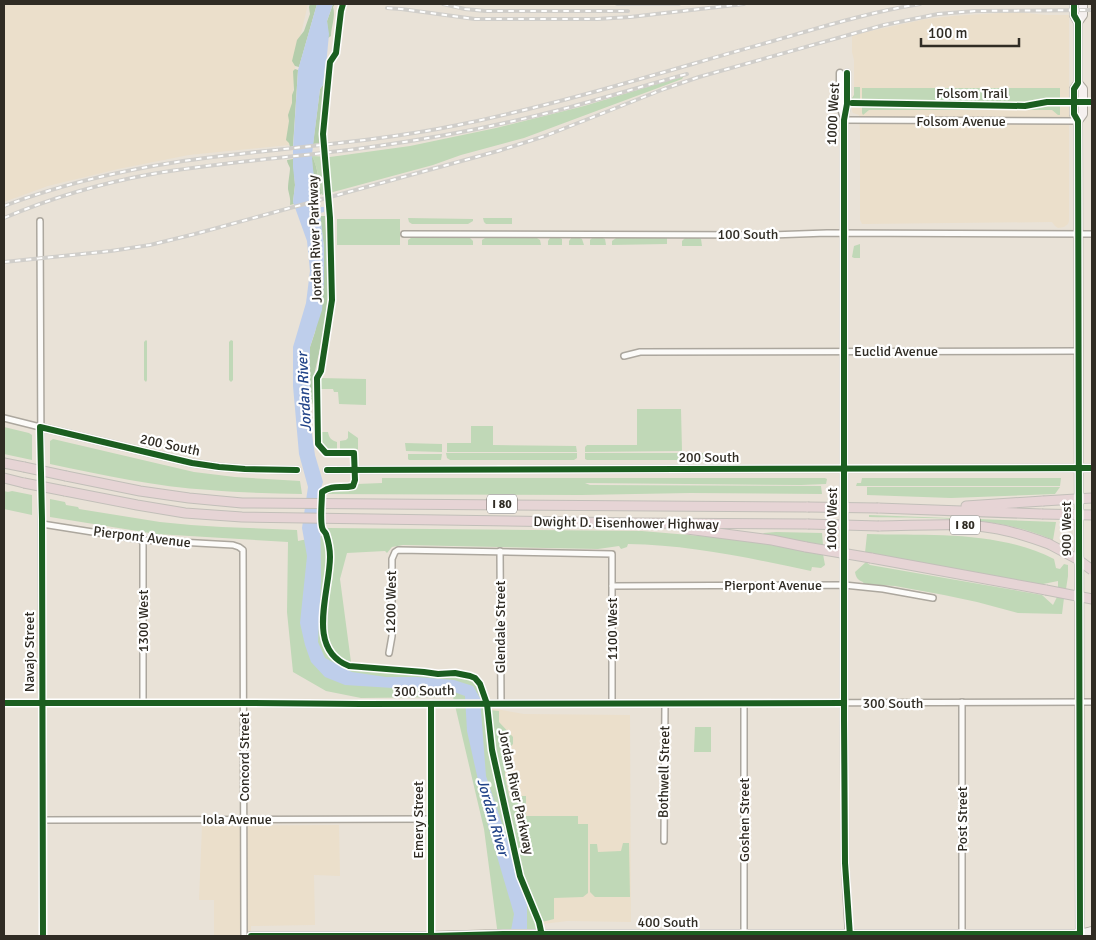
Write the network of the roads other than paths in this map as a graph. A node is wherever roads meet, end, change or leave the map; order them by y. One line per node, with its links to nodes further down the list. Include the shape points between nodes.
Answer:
1 (1074, 4): 3 (main road, 900 West)
2 (1083, 4): 3 (main road, 900 West, via 1083,15)
3 (1078, 22): 7 (main road, 900 West, via 1078,83 1083,89 1083,114)
4 (840, 73): 6 (street, 1000 West, via 840,104)
5 (848, 73): 6 (street, 1000 West, via 848,104)
6 (844, 120): 7 (street, Folsom Avenue); 10 (street, 1000 West)
7 (1078, 121): 11 (main road, 900 West)
8 (40, 221): 17 (street, Navajo Street)
9 (404, 234): 10 (street, 100 South)
10 (845, 234): 11 (street, 100 South); 13 (street, 1000 West)
11 (1078, 234): 12 (street, 100 South); 14 (main road, 900 West)
12 (1092, 234)
13 (845, 351): 14 (street, Euclid Avenue); 15 (street, Euclid Avenue, via 640,352); 23 (street, 1000 West)
14 (1078, 351): 19 (main road, 900 West)
15 (624, 356)
16 (4, 418): 17 (street, 200 South)
17 (40, 427): 21 (street, 200 South, via 219,468); 28 (street, Navajo Street)
18 (4, 463): 26 (highway, Dwight D. Eisenhower Highway / I 80, bridge, via 140,491 242,503)
19 (1078, 468): 20 (street, 200 South); 23 (street, 200 South); 41 (main road, 900 West)
20 (1092, 468)
21 (297, 470)
22 (327, 470): 23 (street, 200 South)
23 (845, 470): 34 (street, 1000 West)
24 (4, 478): 29 (highway, Dwight D. Eisenhower Highway / I 80, bridge, via 185,513 242,517)
25 (1092, 498): 26 (highway, bridge)
26 (916, 509): 27 (highway, Dwight D. Eisenhower Highway / I 80, bridge)
27 (1092, 515)
28 (42, 524): 30 (street, Pierpont Avenue); 44 (street, Navajo Street)
29 (637, 524): 33 (highway, Dwight D. Eisenhower Highway / I 80, bridge, via 965,525 1024,535 1049,544); 37 (highway, bridge, via 772,540)
30 (143, 540): 31 (street, Pierpont Avenue); 45 (street, 1300 West)
31 (242, 548): 39 (street, Concord Street)
32 (500, 551): 35 (street, 1100 West, via 612,554); 38 (street, 1200 West, via 403,549 395,552 392,559); 46 (street, Glendale Street)
33 (1092, 570)
34 (844, 585): 35 (street, Pierpont Avenue); 36 (street, Pierpont Avenue); 50 (street, 1000 West)
35 (612, 586): 47 (street, 1100 West)
36 (933, 598)
37 (1092, 599)
38 (389, 653)
39 (244, 702): 45 (street, 300 South); 51 (street, 300 South); 53 (street, Concord Street)
40 (962, 702): 41 (street, 300 South); 50 (street, 300 South); 60 (street, Post Street)
41 (1079, 702): 42 (street, 300 South); 65 (main road, 900 West)
42 (1092, 702)
43 (4, 703): 44 (street, 300 South)
44 (42, 703): 45 (street, 300 South); 54 (street, Navajo Street)
45 (143, 703)
46 (500, 703): 47 (street, 300 South); 51 (street, 300 South)
47 (612, 703): 48 (street, 300 South)
48 (665, 703): 49 (street, 300 South); 55 (street, Bothwell Street)
49 (744, 703): 50 (street, 300 South); 58 (street, Goshen Street)
50 (844, 703): 59 (street, 1000 West, via 845,864)
51 (431, 704): 52 (street, Emery Street)
52 (431, 818): 53 (street, Iola Avenue); 64 (street, Emery Street)
53 (244, 819): 54 (street, Iola Avenue); 62 (street, Concord Street)
54 (42, 820): 61 (street, Navajo Street)
55 (664, 841)
56 (1092, 931): 65 (main road, 400 South)
57 (636, 935): 58 (main road, 400 South); 64 (main road, 400 South)
58 (744, 935): 59 (main road, 400 South)
59 (850, 935): 60 (main road, 400 South)
60 (962, 935): 65 (main road, 400 South)
61 (43, 936)
62 (244, 936)
63 (251, 936): 64 (main road, 400 South)
64 (431, 936)
65 (1081, 936)

